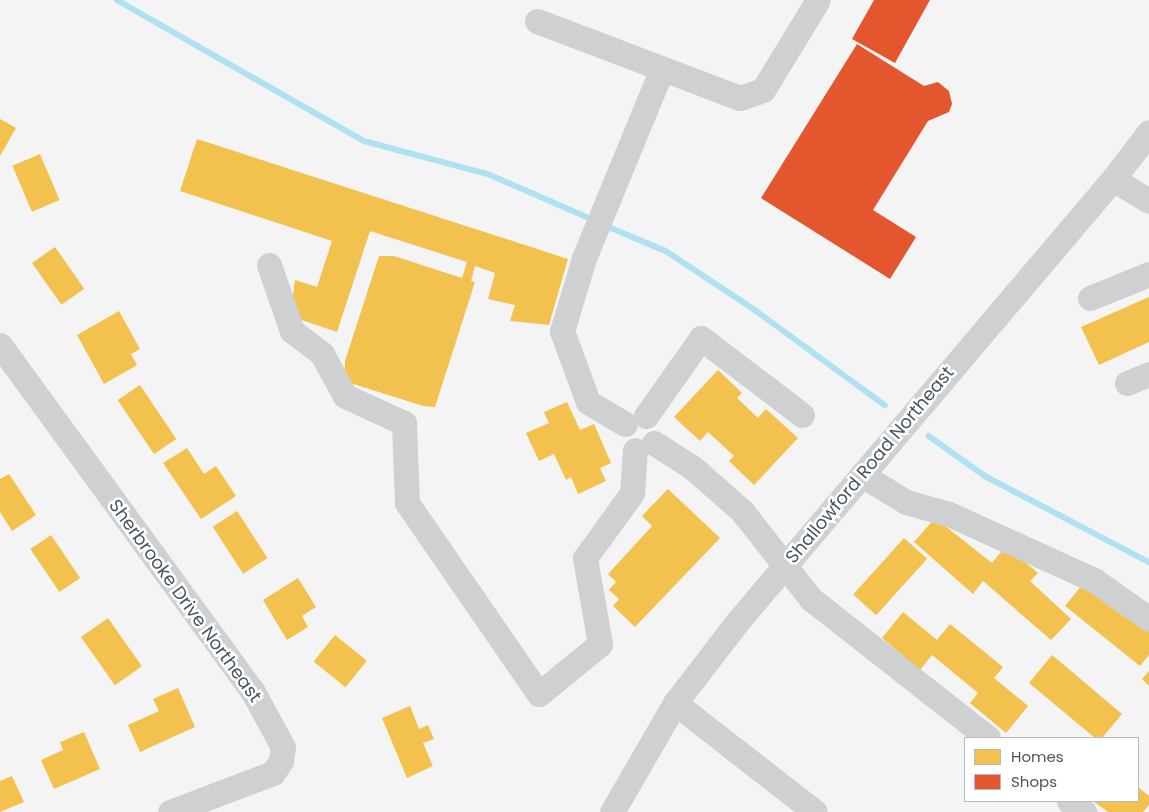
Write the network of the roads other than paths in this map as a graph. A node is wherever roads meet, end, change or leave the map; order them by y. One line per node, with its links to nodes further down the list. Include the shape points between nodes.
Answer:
1 (818, 0): 3 (street, via 763,90 740,98)
2 (537, 21): 3 (street)
3 (662, 68): 14 (street, via 584,258 562,330 588,402)
4 (1149, 132): 5 (street, Shallowford Road Northeast)
5 (1113, 179): 6 (street); 16 (street, Shallowford Road Northeast)
6 (1149, 201)
7 (269, 265): 15 (street, via 292,331 322,354 344,396 407,413 407,503 539,694 600,644 584,558 632,493)
8 (1149, 274): 9 (street)
9 (1090, 298)
10 (0, 345): 22 (street, Sherbrooke Drive Northeast, via 252,690 283,747 281,761 273,773)
11 (1149, 374): 12 (street)
12 (1127, 383)
13 (802, 415): 14 (street, via 701,338)
14 (636, 420): 15 (street, via 625,441)
15 (654, 449): 17 (street, via 742,511)
16 (862, 475): 17 (street, Shallowford Road Northeast); 18 (street, via 906,502 949,514 1094,580)
17 (785, 566): 19 (street, Shallowford Road Northeast); 20 (street, via 811,598)
18 (1149, 619)
19 (675, 703): 23 (street, Shallowford Road Northeast); 24 (street)
20 (987, 737)
21 (1070, 802): 25 (street)
22 (170, 812)
23 (612, 812)
24 (815, 812)
25 (1084, 812)

